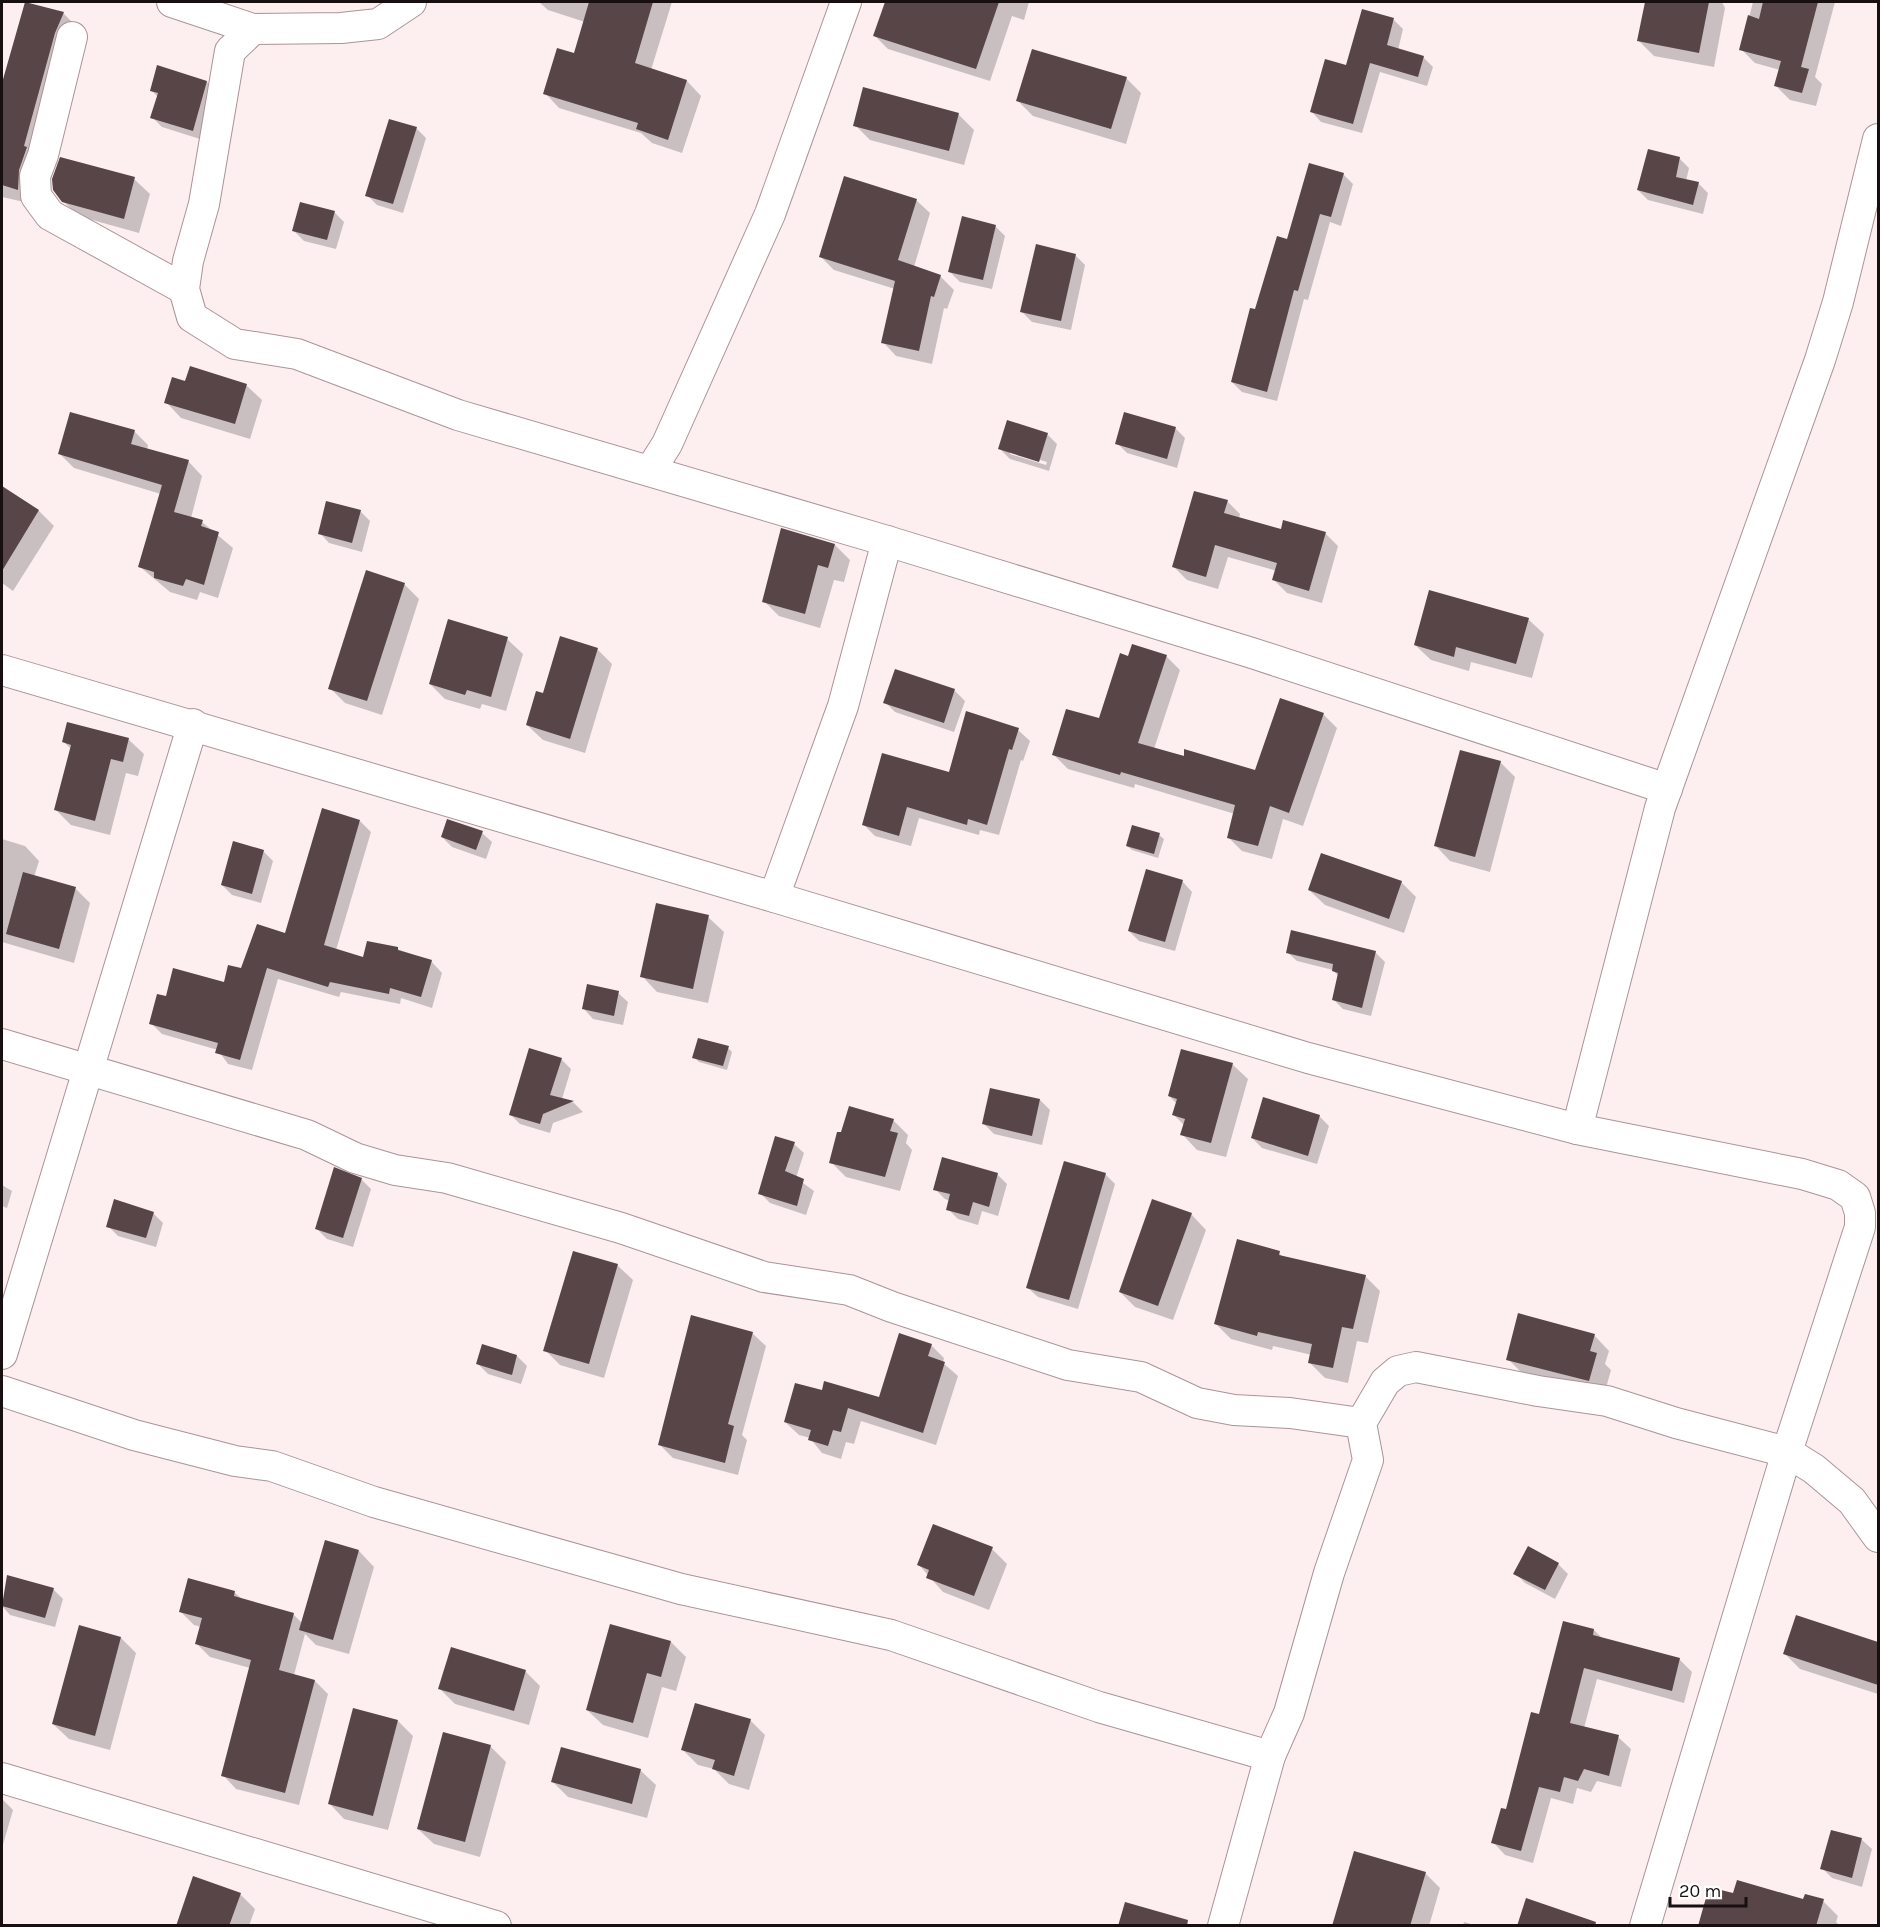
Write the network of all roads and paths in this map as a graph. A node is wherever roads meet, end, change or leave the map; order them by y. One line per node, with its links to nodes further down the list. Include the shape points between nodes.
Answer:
1 (172, 2): 4 (street)
2 (411, 2): 4 (street, via 378,24)
3 (846, 2): 8 (street, via 770,214 667,444)
4 (253, 29): 7 (street, via 230,51 204,204)
5 (72, 37): 7 (street, via 35,176 36,196 50,215)
6 (1878, 139): 12 (street, via 1820,360)
7 (184, 289): 8 (street, via 192,317 235,344 297,354 458,415)
8 (650, 471): 9 (street)
9 (887, 541): 12 (street, via 1251,653); 13 (street, via 843,706)
10 (2, 670): 11 (street)
11 (193, 724): 13 (street); 15 (street)
12 (1667, 789): 16 (street)
13 (774, 897): 16 (street, via 1308,1058)
14 (2, 1044): 15 (street)
15 (88, 1069): 17 (street); 19 (street, via 307,1135 355,1158 395,1170 447,1178 599,1222 764,1277 849,1290 1068,1365 1141,1377 1197,1403)
16 (1577, 1129): 20 (street, via 1802,1174 1838,1185 1855,1197 1860,1227 1851,1261)
17 (2, 1354)
18 (2, 1391): 22 (street, via 134,1435 235,1461 272,1466 374,1502 681,1589 891,1635 1099,1707)
19 (1362, 1423): 20 (street, via 1385,1382 1398,1371 1416,1367 1606,1401); 22 (street, via 1368,1460 1329,1573 1289,1713)
20 (1787, 1452): 21 (street, via 1852,1501); 26 (street)
21 (1878, 1537)
22 (1270, 1756): 25 (street)
23 (2, 1778): 24 (street)
24 (496, 1926)
25 (1223, 1926)
26 (1646, 1926)

